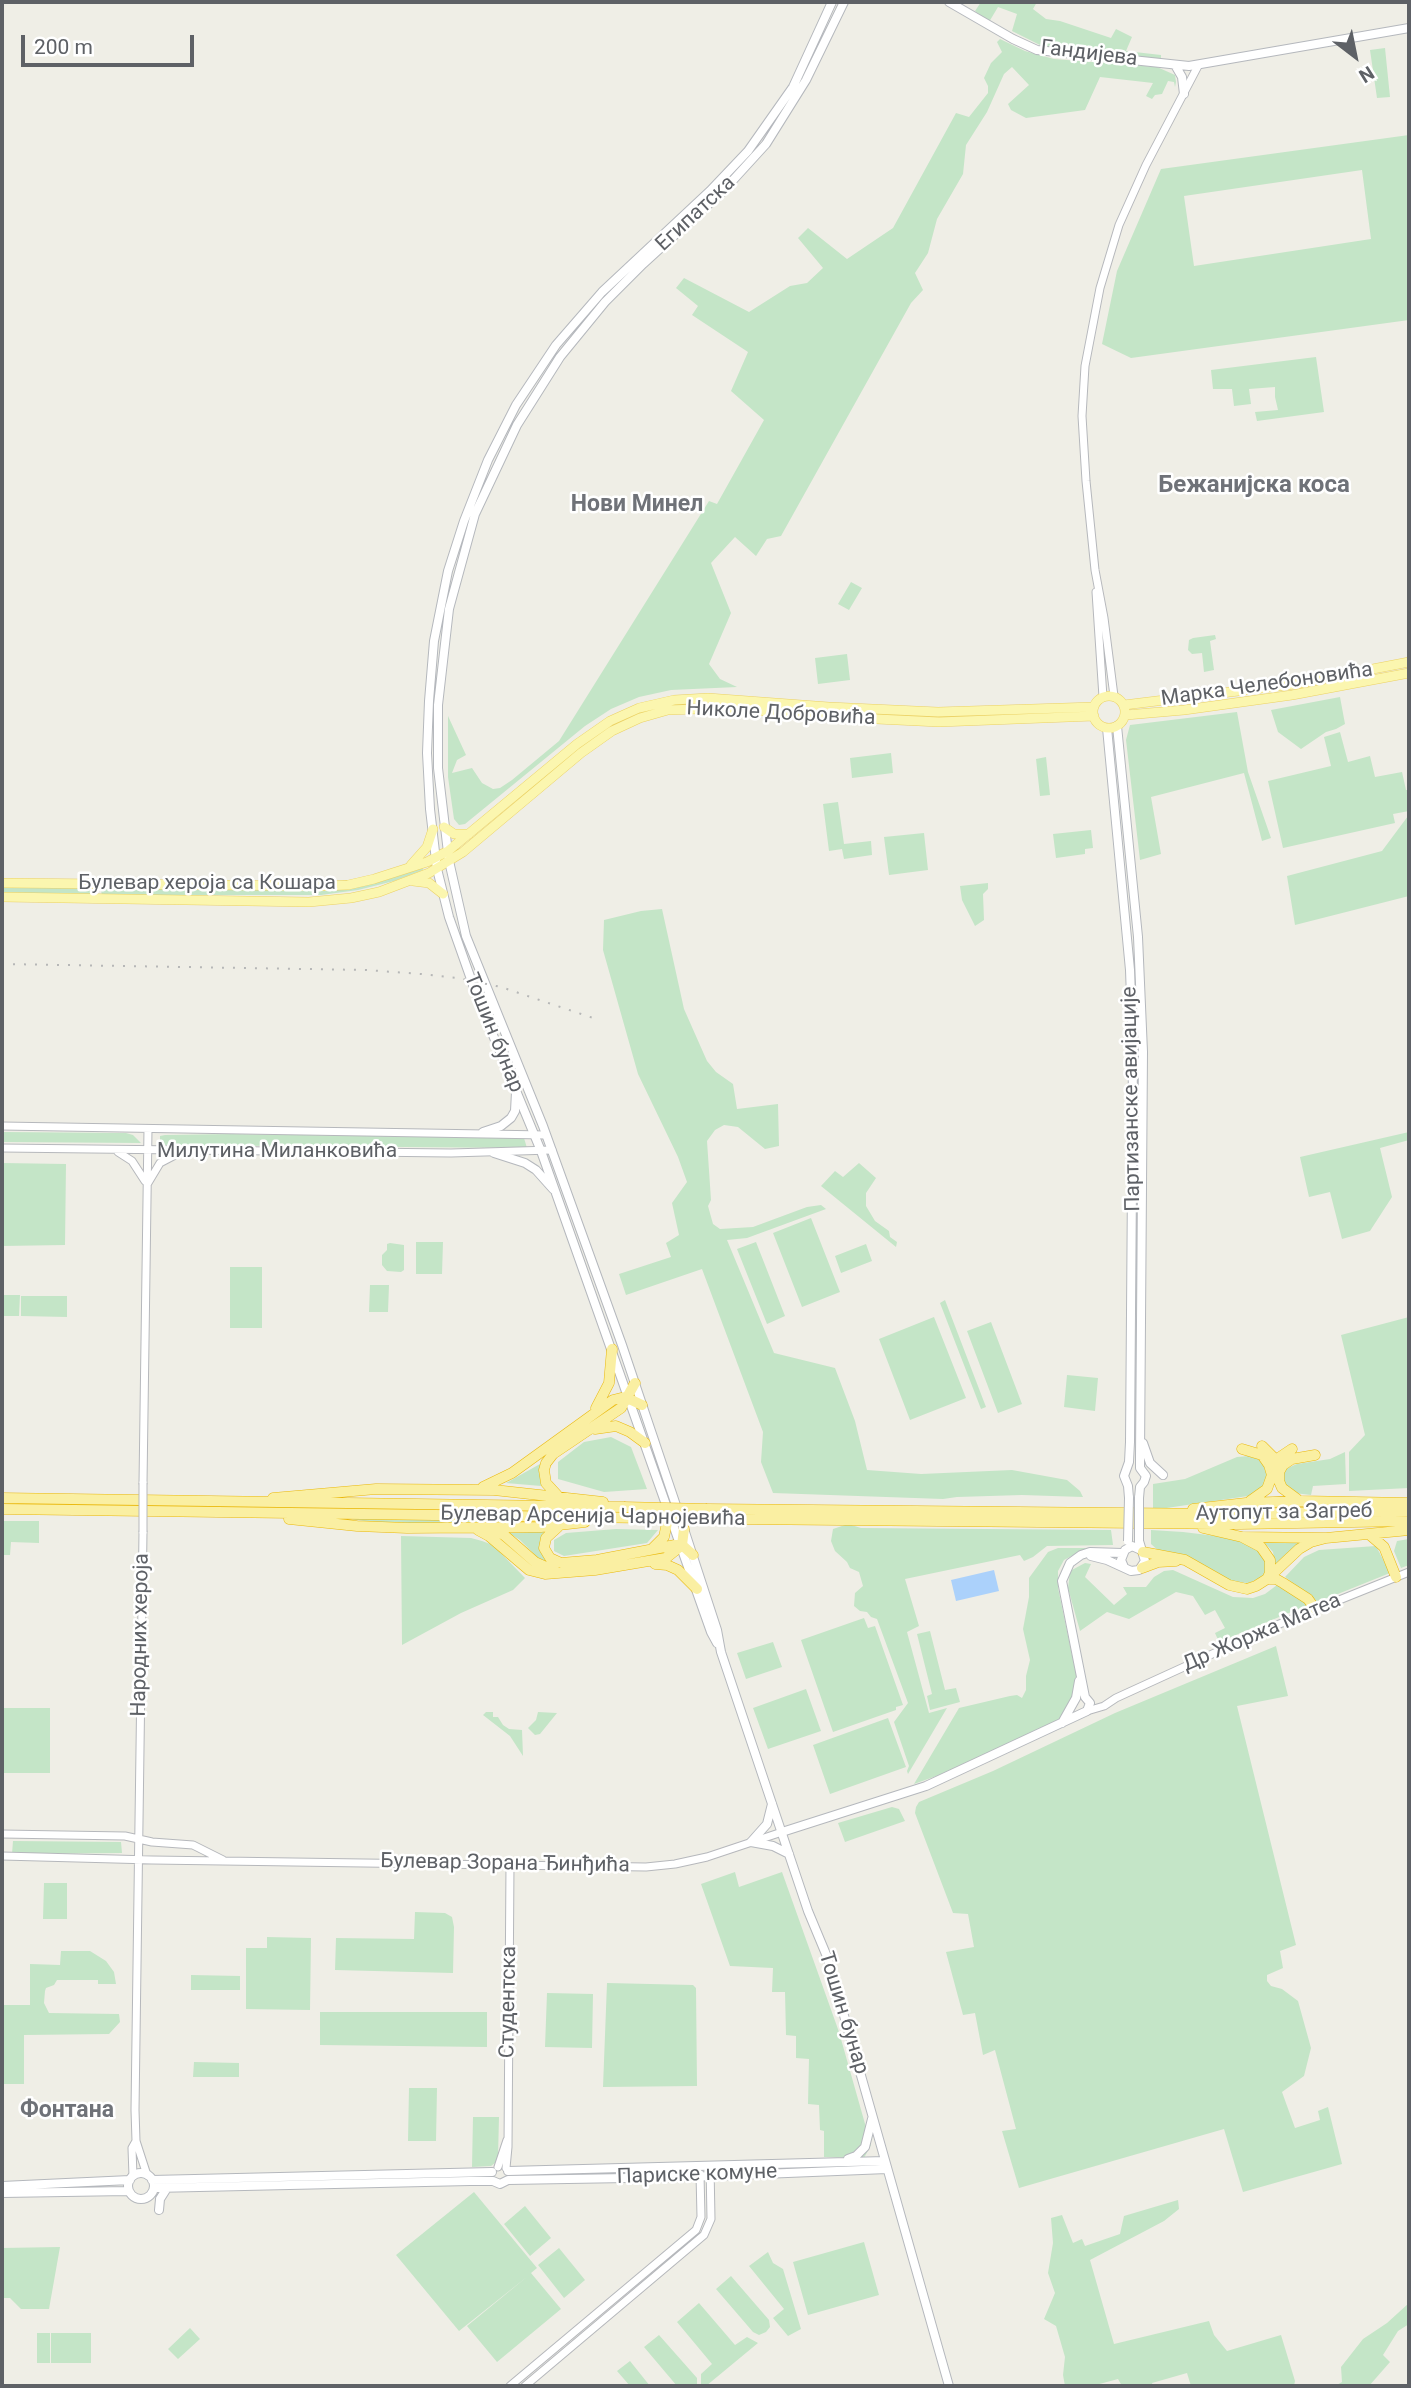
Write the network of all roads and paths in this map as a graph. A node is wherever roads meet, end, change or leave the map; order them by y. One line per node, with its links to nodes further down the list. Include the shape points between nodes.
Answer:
1 (832, 2): 8 (main road, Египатска, via 793,87 748,151 602,292 556,345)
2 (844, 2): 9 (main road, Египатска, via 800,91 766,144 605,302 566,349)
3 (949, 2): 5 (main road, Гандијева, via 1037,50)
4 (1409, 28): 6 (main road, Гандијева)
5 (1175, 65): 6 (main road, Гандијева); 7 (main road)
6 (1198, 66): 7 (street)
7 (1184, 94): 12 (street, via 1119,225 1100,288 1084,376 1082,426)
8 (516, 405): 17 (main road, Тошин бунар, via 472,498 441,602 433,645 428,727)
9 (525, 411): 16 (main road, Тошин бунар, via 475,514 449,609 437,727)
10 (1409, 662): 13 (main road, Марка Челебоновића)
11 (1409, 673): 13 (main road, Марка Челебоновића, via 1184,710)
12 (1109, 696): 13 (main road); 14 (main road, via 1097,701)
13 (1125, 710): 15 (main road)
14 (1094, 712): 15 (main road, via 1099,724); 18 (main road, Николе Добровића, via 938,712 708,698 662,702 635,709 601,727); 21 (main road, Николе Добровића, via 939,722 727,708 656,712 593,744)
15 (1112, 727): 51 (main road, Партизанске авијације, via 1138,937 1143,1052); 59 (main road, Партизанске авијације, via 1133,1052 1130,1442)
16 (444, 827): 18 (main road, via 454,834); 19 (main road, Тошин бунар)
17 (433, 829): 20 (main road, Тошин бунар); 22 (main road, via 423,853)
18 (471, 834): 19 (main road, Николе Добровића)
19 (448, 851): 20 (main road, Булевар хероја са Кошара); 21 (main road, Тошин бунар)
20 (436, 858): 22 (main road, Булевар хероја са Кошара); 23 (main road, Тошин бунар)
21 (449, 862): 23 (main road, Николе Добровића); 35 (main road, Тошин бунар, via 469,944)
22 (407, 869): 26 (main road, Булевар хероја са Кошара, via 366,881 321,886)
23 (437, 869): 24 (main road, Булевар хероја са Кошара); 27 (main road, Тошин бунар)
24 (411, 881): 27 (main road, via 429,883); 29 (main road, Булевар хероја са Кошара, via 365,896 323,901)
25 (2, 883): 26 (main road, Булевар хероја са Кошара)
26 (96, 884): 29 (main road)
27 (443, 894): 30 (main road, Тошин бунар, via 460,951)
28 (2, 897): 29 (main road, Булевар хероја са Кошара)
29 (96, 899)
30 (516, 1089): 33 (main road, via 511,1118); 34 (main road, Тошин бунар)
31 (2, 1126): 32 (street, Милутина Миланковића)
32 (148, 1129): 33 (street, Милутина Миланковића); 38 (street, Народних хероја)
33 (483, 1132): 34 (street, Милутина Миланковића)
34 (535, 1134): 35 (street, Милутина Миланковића); 41 (main road, Тошин бунар)
35 (547, 1135): 39 (main road, Тошин бунар)
36 (2, 1148): 37 (street, Милутина Миланковића)
37 (111, 1150): 38 (street, Милутина Миланковића); 43 (street, via 132,1161)
38 (147, 1150): 40 (street, Милутина Миланковића); 43 (street, Народних хероја)
39 (552, 1150): 41 (street, Милутина Миланковића); 46 (main road, Тошин бунар)
40 (186, 1151): 42 (street, Милутина Миланковића); 43 (street, via 160,1163)
41 (541, 1151): 42 (street, Милутина Миланковића); 44 (main road, Тошин бунар)
42 (494, 1153): 44 (main road, via 533,1167)
43 (147, 1185): 108 (street, Народних хероја, bridge)
44 (557, 1194): 45 (main road, Тошин бунар)
45 (612, 1349): 47 (main road, Тошин бунар); 49 (highway, via 608,1383)
46 (635, 1383): 47 (highway); 48 (main road, Тошин бунар)
47 (629, 1397): 48 (highway); 49 (highway, via 617,1398); 50 (highway); 52 (main road, Тошин бунар)
48 (642, 1405): 81 (main road, Тошин бунар)
49 (591, 1414): 64 (highway, via 512,1473)
50 (588, 1432): 52 (highway, via 616,1426); 65 (highway, via 546,1463 546,1483)
51 (1140, 1436): 58 (main road, Партизанске авијације); 61 (main road, via 1150,1463)
52 (645, 1443): 74 (main road, Тошин бунар)
53 (1262, 1446): 57 (highway)
54 (1292, 1448): 57 (highway)
55 (1242, 1450): 60 (highway, via 1264,1457)
56 (1315, 1455): 60 (highway, via 1292,1459)
57 (1276, 1460): 60 (highway)
58 (1140, 1468): 59 (main road); 63 (main road, Партизанске авијације, via 1146,1476)
59 (1126, 1470): 62 (main road, Партизанске авијације, via 1124,1479)
60 (1276, 1474): 67 (highway, via 1284,1492); 68 (highway, via 1264,1493)
61 (1163, 1475)
62 (1129, 1486): 63 (main road); 87 (main road, Партизанске авијације, bridge)
63 (1140, 1487): 86 (main road, Партизанске авијације, bridge)
64 (472, 1490): 65 (highway); 70 (highway, via 354,1490 281,1496)
65 (557, 1495): 73 (highway)
66 (2, 1499): 70 (highway, Булевар Арсенија Чарнојевића)
67 (1301, 1501): 68 (highway); 69 (highway)
68 (1246, 1503): 75 (highway)
69 (1409, 1503)
70 (263, 1507): 71 (highway, Булевар Арсенија Чарнојевића); 73 (highway, Булевар Арсенија Чарнојевића); 79 (highway, via 272,1516 366,1526)
71 (2, 1509)
72 (1409, 1511): 75 (highway, Аутопут за Загреб)
73 (623, 1512): 75 (highway, Булевар Арсенија Чарнојевића, bridge); 76 (highway, Булевар Арсенија Чарнојевића, bridge, via 650,1518); 77 (highway)
74 (669, 1513): 85 (main road, Тошин бунар); 88 (highway, via 664,1537)
75 (1158, 1514)
76 (1185, 1524): 78 (highway, Аутопут за Загреб); 83 (highway)
77 (560, 1525): 80 (highway); 88 (highway, via 545,1538 544,1548 550,1558 561,1563)
78 (1408, 1527): 82 (highway); 89 (highway, via 1391,1541)
79 (474, 1528): 80 (highway); 97 (highway, via 529,1570)
80 (492, 1528): 97 (highway, via 535,1562)
81 (684, 1529): 85 (highway); 90 (main road, Тошин бунар)
82 (1370, 1535): 84 (highway); 89 (highway)
83 (1242, 1537): 84 (highway); 99 (highway, via 1266,1551 1271,1566)
84 (1326, 1538): 99 (highway, via 1299,1549)
85 (681, 1545): 88 (highway); 90 (highway); 93 (highway, via 666,1558); 100 (main road, Тошин бунар)
86 (1141, 1547): 87 (main road); 92 (highway); 95 (main road, via 1146,1561)
87 (1125, 1548): 91 (main road); 94 (main road)
88 (648, 1552)
89 (1388, 1554): 98 (highway)
90 (693, 1555): 102 (main road, Тошин бунар)
91 (1080, 1555): 94 (main road); 103 (main road, via 1066,1568 1062,1581)
92 (1187, 1562): 95 (highway, via 1166,1561); 99 (highway, via 1240,1588 1252,1588)
93 (641, 1564): 97 (highway); 100 (highway, via 673,1567)
94 (1124, 1567): 95 (main road)
95 (1142, 1568)
96 (1409, 1572): 98 (street, Др Жоржа Матеа)
97 (561, 1573)
98 (1396, 1577): 101 (street, Др Жоржа Матеа)
99 (1267, 1579): 101 (highway, via 1283,1583)
100 (698, 1589): 102 (main road, Тошин бунар)
101 (1315, 1609): 103 (street, Др Жоржа Матеа, via 1116,1698)
102 (719, 1645): 104 (main road, Тошин бунар)
103 (1082, 1704): 105 (main road, via 1061,1724 926,1786)
104 (774, 1808): 105 (main road); 106 (main road, Тошин бунар); 109 (main road)
105 (797, 1827): 106 (main road); 110 (main road)
106 (782, 1832): 109 (street, Булевар Зорана Ђинђића); 110 (main road, Тошин бунар)
107 (2, 1834): 108 (street, Булевар Зорана Ђинђића)
108 (139, 1839): 112 (street, Народних хероја); 113 (street, Булевар Зорана Ђинђића, via 193,1844)
109 (751, 1842): 110 (main road); 114 (street, Булевар Зорана Ђинђића, via 706,1857 656,1866)
110 (789, 1854): 115 (main road, Тошин бунар, via 829,1964)
111 (2, 1856): 112 (street, Булевар Зорана Ђинђића)
112 (138, 1860): 113 (street, Булевар Зорана Ђинђића); 116 (street, Народних хероја)
113 (223, 1860): 114 (street, Булевар Зорана Ђинђића)
114 (510, 1864): 121 (street, Студентска, via 507,2139)
115 (872, 2114): 117 (main road, via 865,2147); 118 (main road, Тошин бунар)
116 (136, 2141): 122 (street, Народних хероја); 123 (street, Народних хероја)
117 (839, 2162): 118 (main road, Париске комуне); 120 (main road, Париске комуне)
118 (886, 2165): 120 (main road, Париске комуне); 131 (main road, Тошин бунар)
119 (700, 2171): 120 (main road, Париске комуне); 121 (main road, Париске комуне); 129 (street, via 701,2217 696,2230)
120 (710, 2171): 130 (street, via 711,2219 704,2235)
121 (501, 2173): 123 (main road, Париске комуне); 125 (main road, Париске комуне)
122 (131, 2178): 123 (main road, via 140,2173); 124 (main road); 126 (main road)
123 (151, 2181): 125 (main road, Париске комуне); 126 (main road, via 150,2195 140,2199)
124 (2, 2186)
125 (167, 2188): 128 (main road)
126 (128, 2190): 127 (main road)
127 (2, 2193)
128 (159, 2210)
129 (510, 2386)
130 (525, 2386)
131 (949, 2386)

